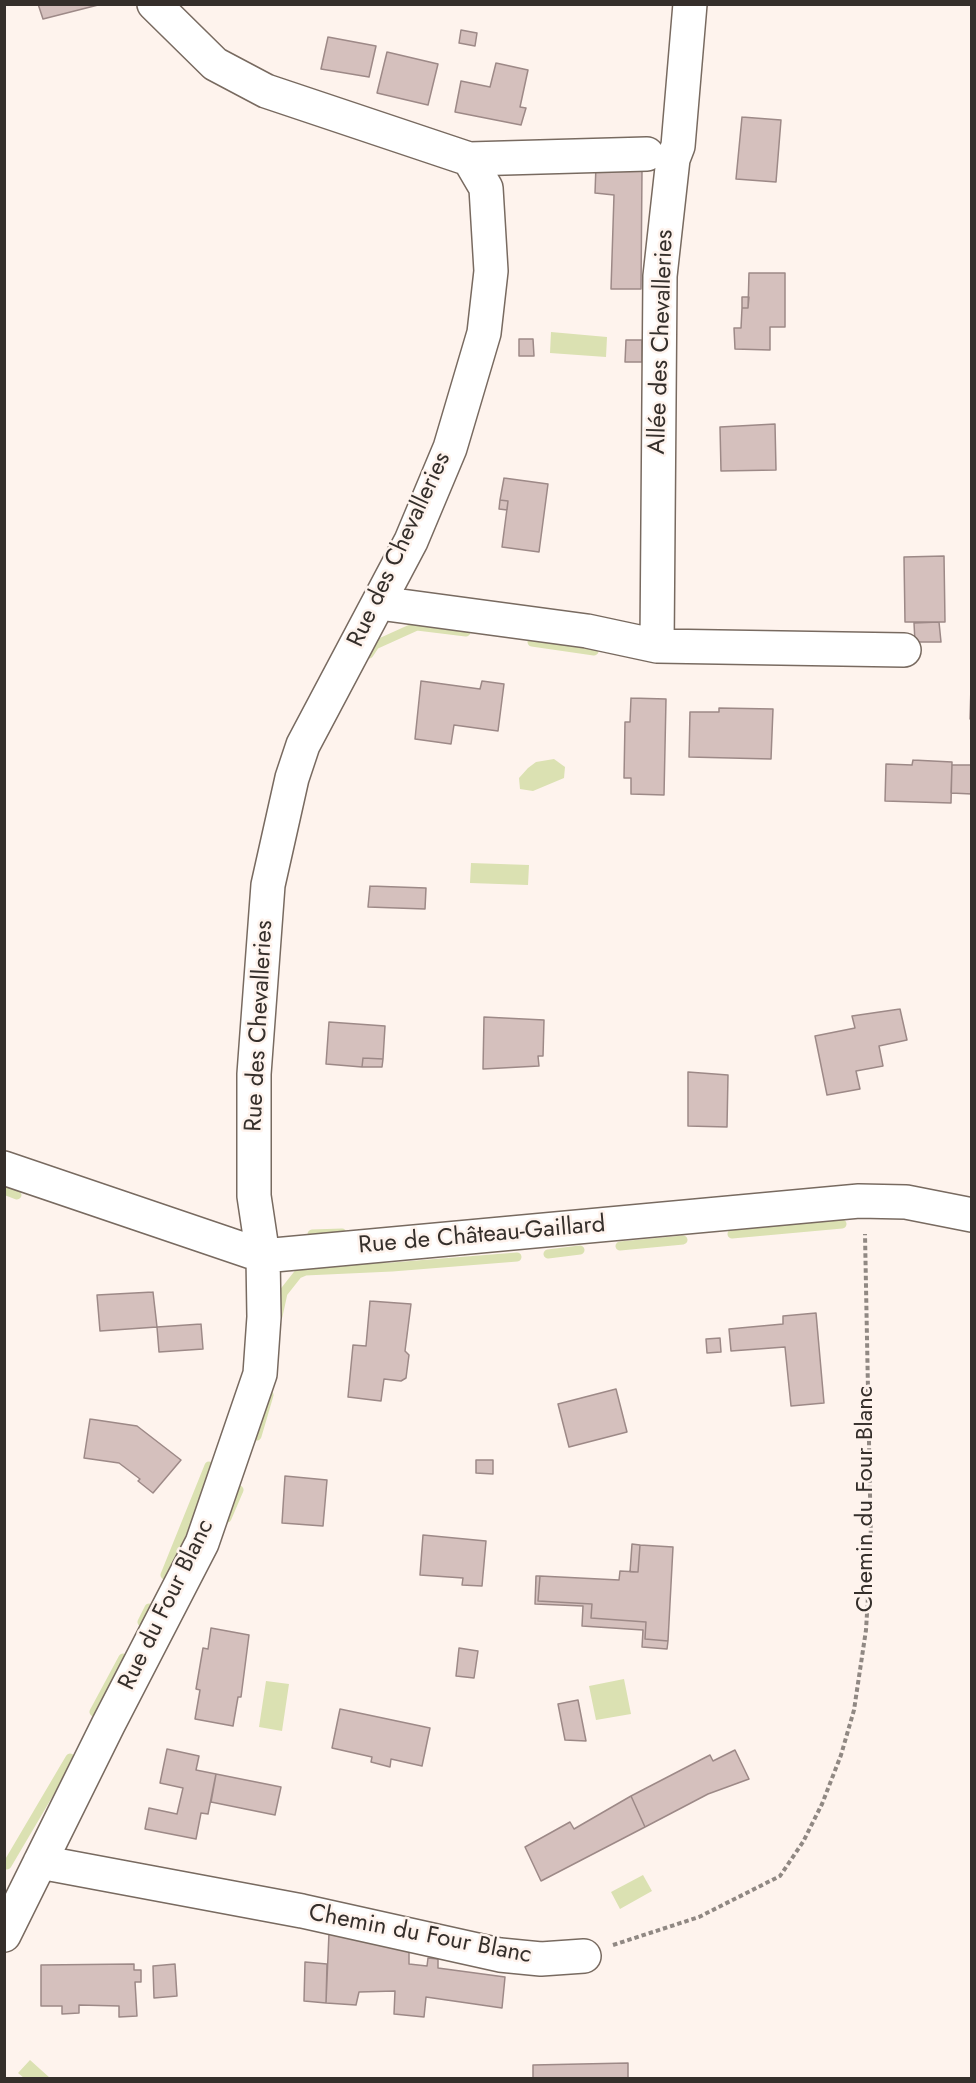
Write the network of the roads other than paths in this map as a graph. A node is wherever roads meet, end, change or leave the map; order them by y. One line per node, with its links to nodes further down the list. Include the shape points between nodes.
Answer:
1 (154, 4): 4 (street, via 215,64 266,91)
2 (690, 4): 6 (street, Allée des Chevalleries, via 678,146 673,159 660,276)
3 (647, 154): 4 (street)
4 (469, 159): 5 (street, Rue des Chevalleries, via 486,188 491,271 484,333 450,448 411,541)
5 (379, 603): 6 (street, via 587,631); 10 (street, Rue des Chevalleries, via 303,745 268,885 254,1074 254,1196)
6 (657, 646): 7 (street)
7 (904, 650)
8 (4, 1168): 10 (street, Rue de Château-Gaillard)
9 (972, 1215): 10 (street, Rue de Château-Gaillard, via 906,1202 870,1201)
10 (263, 1256): 11 (street, Rue du Four Blanc, via 260,1374 224,1485 202,1543)
11 (40, 1862): 12 (street, Rue du Four Blanc); 13 (street, Chemin du Four Blanc, via 302,1911 500,1955 541,1959)
12 (4, 1935)
13 (584, 1956)

